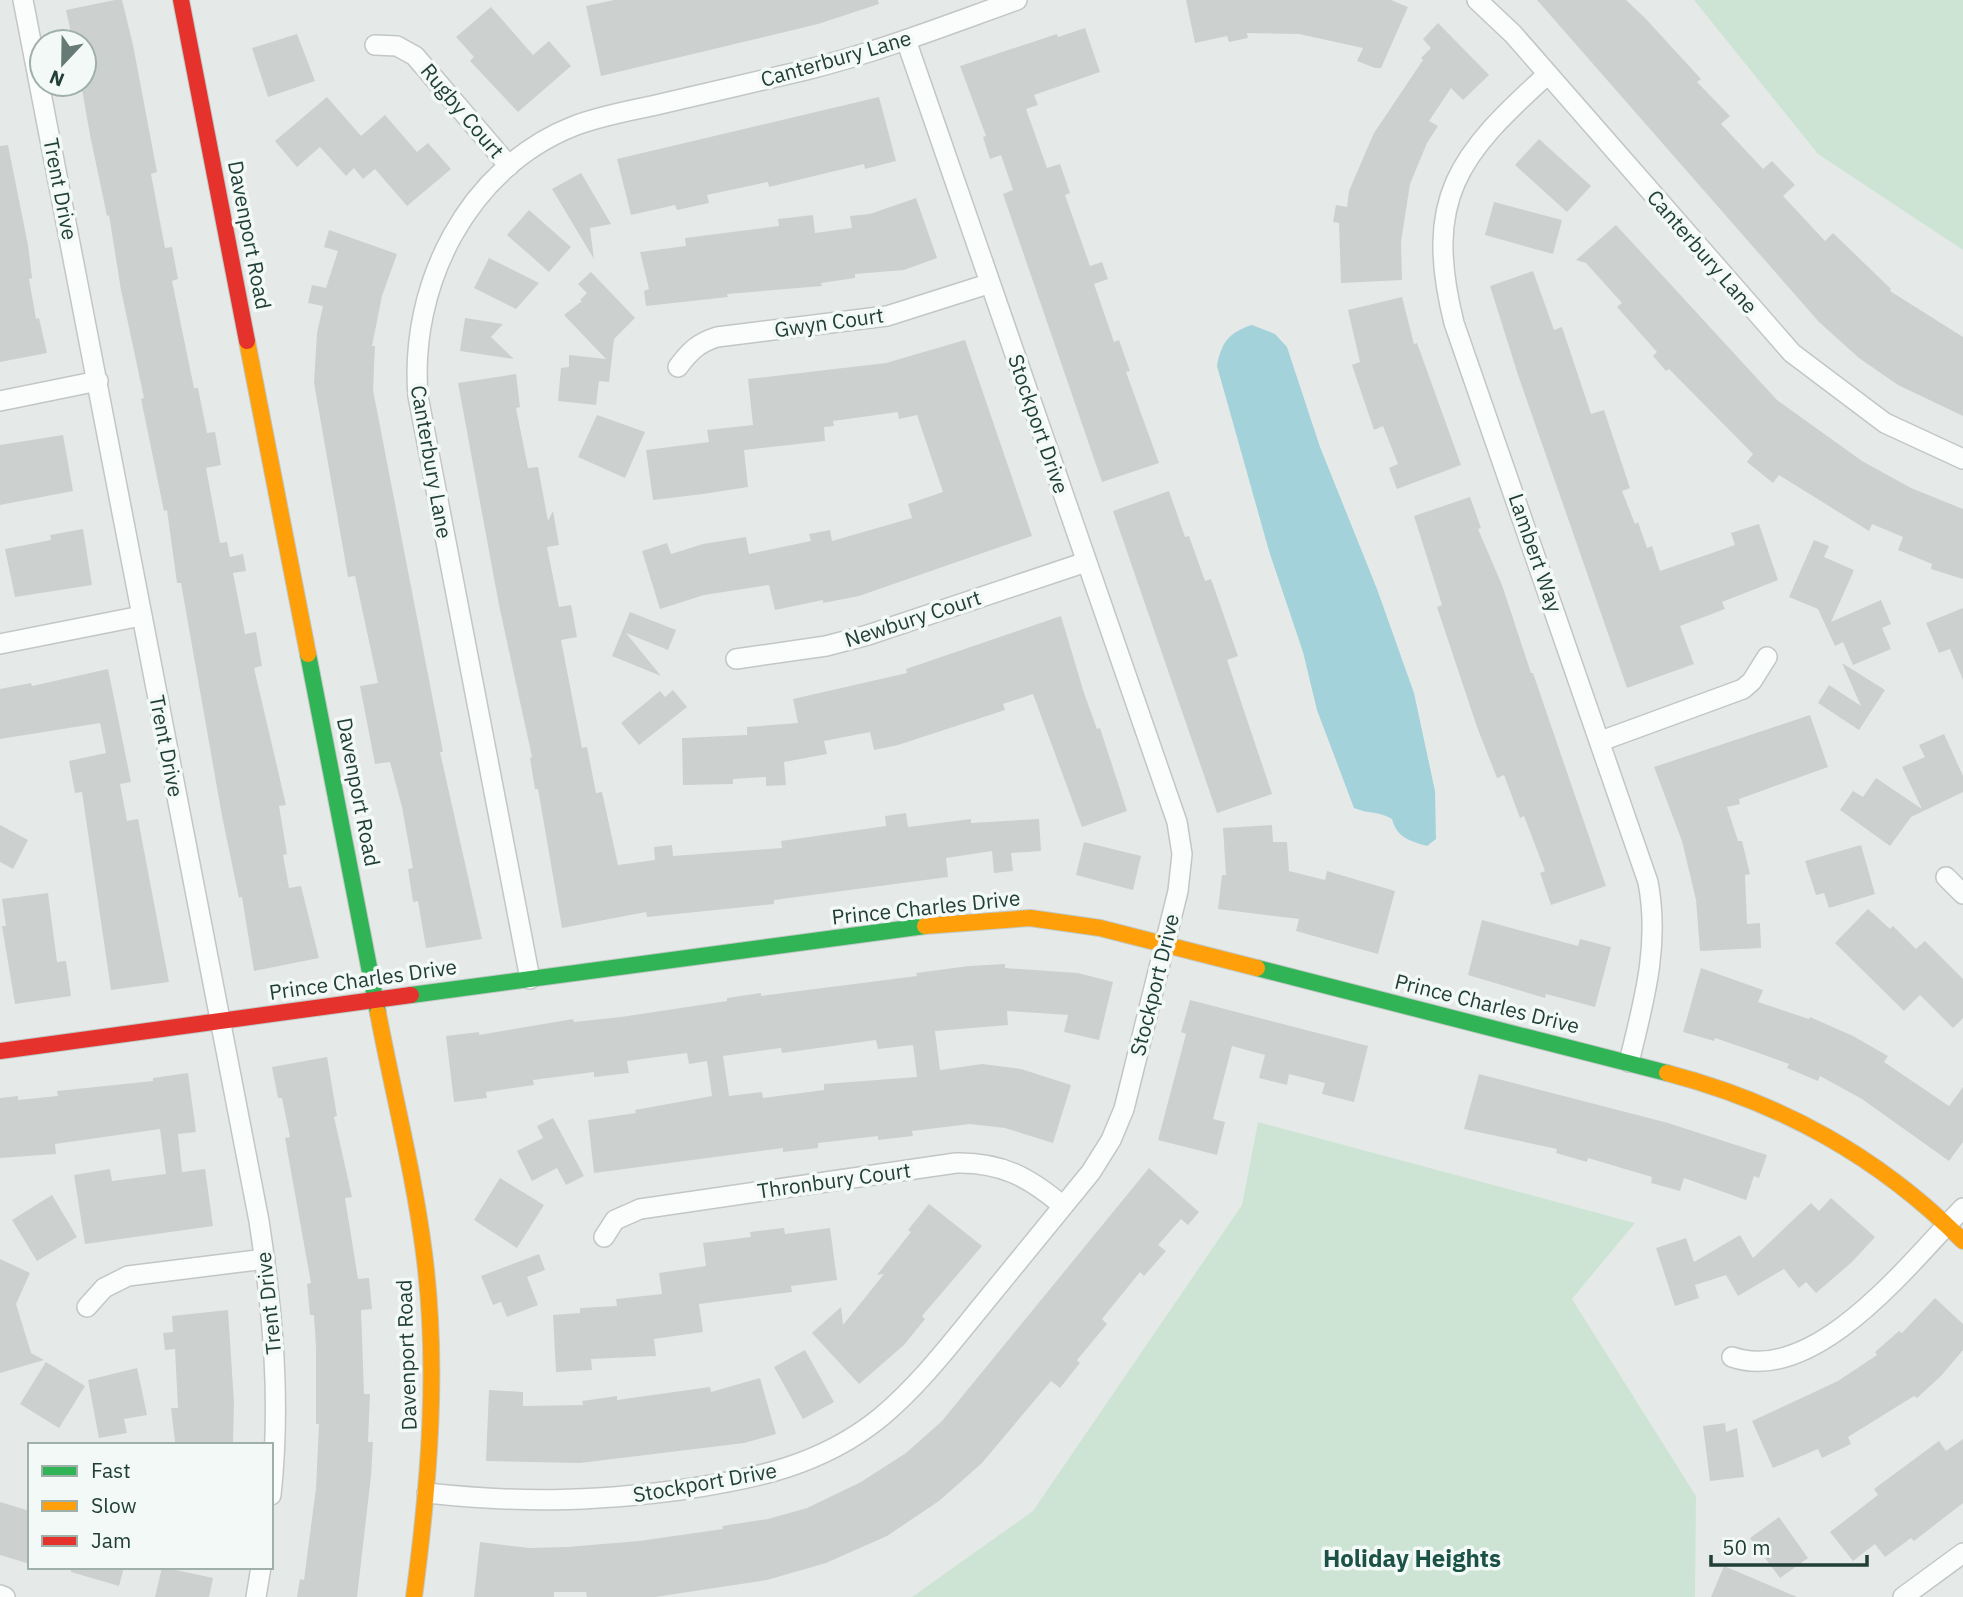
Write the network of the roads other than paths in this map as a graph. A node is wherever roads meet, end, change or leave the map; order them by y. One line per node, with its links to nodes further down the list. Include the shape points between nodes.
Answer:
1 (23, 0): 11 (street, Trent Drive)
2 (181, 0): 24 (street, Davenport Road)
3 (1017, 0): 5 (street, Canterbury Lane)
4 (1477, 0): 7 (street, Canterbury Lane)
5 (906, 40): 8 (street, Canterbury Lane, via 843,60 574,126); 9 (street, Stockport Drive)
6 (375, 45): 8 (street, Rugby Court, via 397,46 415,56)
7 (1548, 74): 13 (street, Canterbury Lane, via 1792,353 1885,423); 19 (street, Lambert Way, via 1490,127 1469,157 1446,214 1442,264 1454,323)
8 (509, 166): 23 (street, Canterbury Lane, via 466,213 442,254 423,312 416,367 422,422)
9 (988, 284): 10 (street, Gwyn Court, via 887,316 710,339 691,349); 14 (street, Stockport Drive)
10 (678, 368)
11 (99, 381): 12 (street); 15 (street, Trent Drive)
12 (0, 401)
13 (1963, 459)
14 (1086, 562): 18 (street, Newbury Court, via 868,635); 22 (street, Stockport Drive, via 1177,822 1181,872)
15 (141, 617): 16 (street); 25 (street, Trent Drive)
16 (0, 644)
17 (1767, 657): 19 (street, via 1743,689)
18 (736, 659)
19 (1601, 741): 27 (street, Lambert Way, via 1644,863 1654,922 1652,965)
20 (1947, 877): 21 (street)
21 (1963, 894)
22 (1165, 945): 23 (street, Prince Charles Drive, via 1075,922 996,919); 27 (street, Prince Charles Drive); 28 (street, Stockport Drive, via 1118,1125 1102,1157)
23 (530, 979): 24 (street, Prince Charles Drive)
24 (377, 999): 25 (street, Prince Charles Drive); 37 (street, Davenport Road, via 427,1280 433,1387)
25 (220, 1022): 26 (street, Prince Charles Drive); 33 (street, Trent Drive)
26 (0, 1051)
27 (1629, 1062): 30 (street, Prince Charles Drive, via 1720,1087 1813,1126 1888,1173)
28 (1063, 1206): 31 (street, Thronbury Court, via 1013,1170 956,1163 640,1209 615,1220); 37 (street, Stockport Drive, via 919,1382 859,1433 817,1457 757,1478 604,1500 522,1502)
29 (1963, 1208): 30 (street)
30 (1947, 1224): 32 (street, Prince Charles Drive); 35 (street, via 1858,1314 1814,1345 1775,1361)
31 (604, 1237)
32 (1963, 1241)
33 (265, 1259): 34 (street, via 128,1276 104,1288); 36 (street, Trent Drive, via 276,1392)
34 (87, 1307)
35 (1731, 1357)
36 (273, 1454)
37 (427, 1493): 43 (street, Davenport Road)
38 (1963, 1553): 44 (street)
39 (261, 1569): 42 (street)
40 (0, 1595): 41 (street)
41 (5, 1597)
42 (256, 1597)
43 (414, 1597)
44 (1903, 1597)

